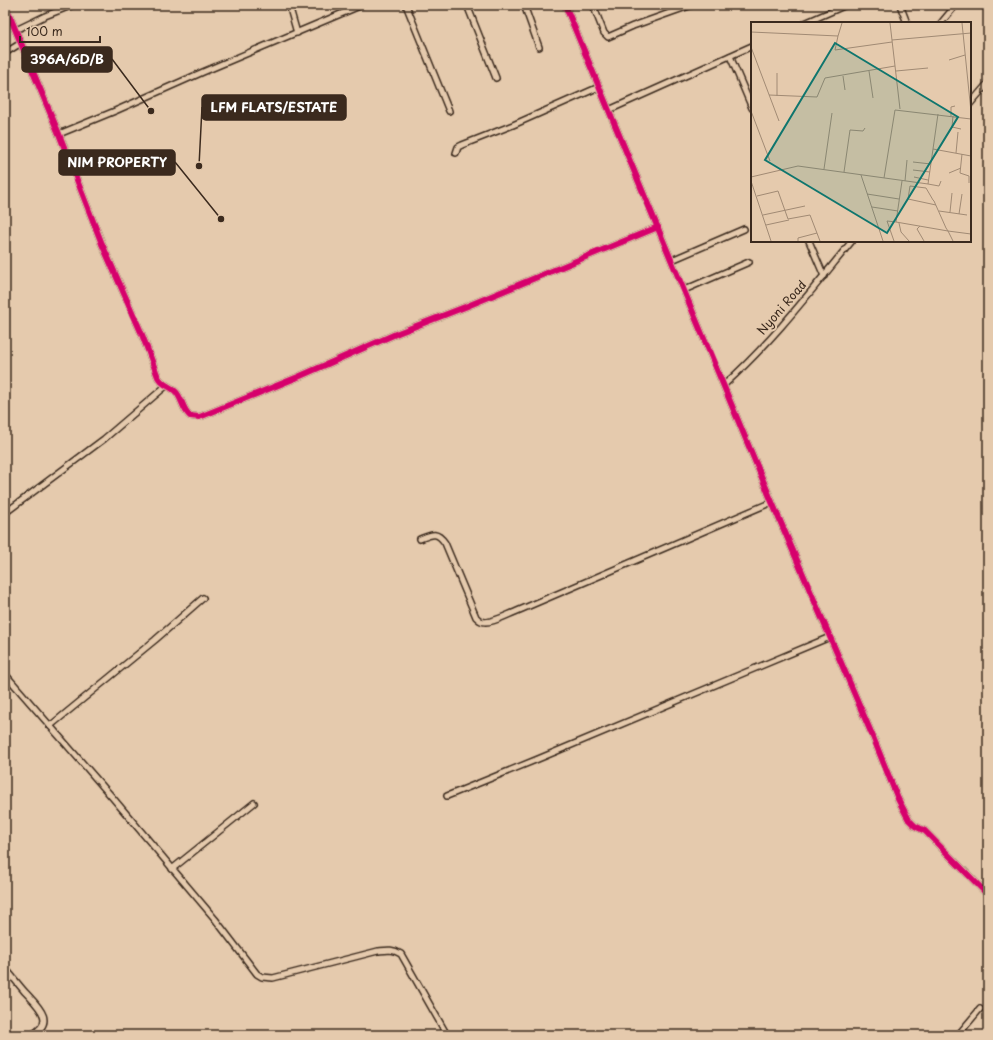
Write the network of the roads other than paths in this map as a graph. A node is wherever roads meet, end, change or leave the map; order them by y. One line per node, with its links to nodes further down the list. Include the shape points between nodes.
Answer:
1 (5, 5): 17 (street)
2 (73, 5): 17 (street)
3 (289, 5): 18 (street)
4 (362, 5): 18 (street)
5 (406, 5): 30 (street)
6 (467, 5): 24 (street)
7 (524, 5): 21 (street)
8 (565, 5): 26 (street)
9 (593, 5): 10 (street, via 608,37)
10 (692, 5)
11 (846, 5): 14 (street)
12 (900, 5): 15 (street)
13 (956, 5): 16 (street)
14 (813, 21)
15 (907, 22)
16 (942, 22)
17 (16, 30): 19 (street)
18 (297, 33): 31 (street)
19 (21, 43): 22 (street); 31 (street)
20 (751, 46): 23 (street)
21 (539, 47)
22 (5, 53)
23 (730, 56): 28 (street); 29 (street)
24 (496, 78)
25 (988, 83): 27 (street)
26 (599, 87): 29 (street); 32 (street, via 462,145)
27 (971, 103)
28 (751, 106)
29 (609, 110): 33 (street)
30 (449, 111)
31 (59, 134): 42 (street, via 160,381)
32 (456, 153)
33 (658, 227): 37 (street); 42 (street, via 202,416 190,416 176,391)
34 (744, 229): 37 (street)
35 (809, 242): 39 (street)
36 (851, 242): 39 (street, Nyoni Road)
37 (672, 260): 40 (street)
38 (749, 262): 40 (street)
39 (824, 276): 41 (street, Nyoni Road, via 787,320)
40 (684, 290): 41 (street)
41 (724, 385): 43 (street)
42 (166, 386): 44 (street, via 104,439)
43 (772, 502): 45 (street, via 515,612 485,622 476,617 442,538 436,534); 47 (street)
44 (5, 513)
45 (420, 539)
46 (203, 598): 49 (street)
47 (830, 637): 50 (street); 53 (street, via 909,820 925,831)
48 (5, 674): 49 (street)
49 (50, 726): 52 (street)
50 (447, 796)
51 (254, 803): 52 (street)
52 (172, 869): 57 (street, via 257,974 273,978 378,952 395,951 401,954)
53 (988, 895)
54 (5, 968): 56 (street, via 44,1015 40,1030)
55 (980, 1009): 58 (street)
56 (31, 1035)
57 (447, 1035)
58 (958, 1035)

